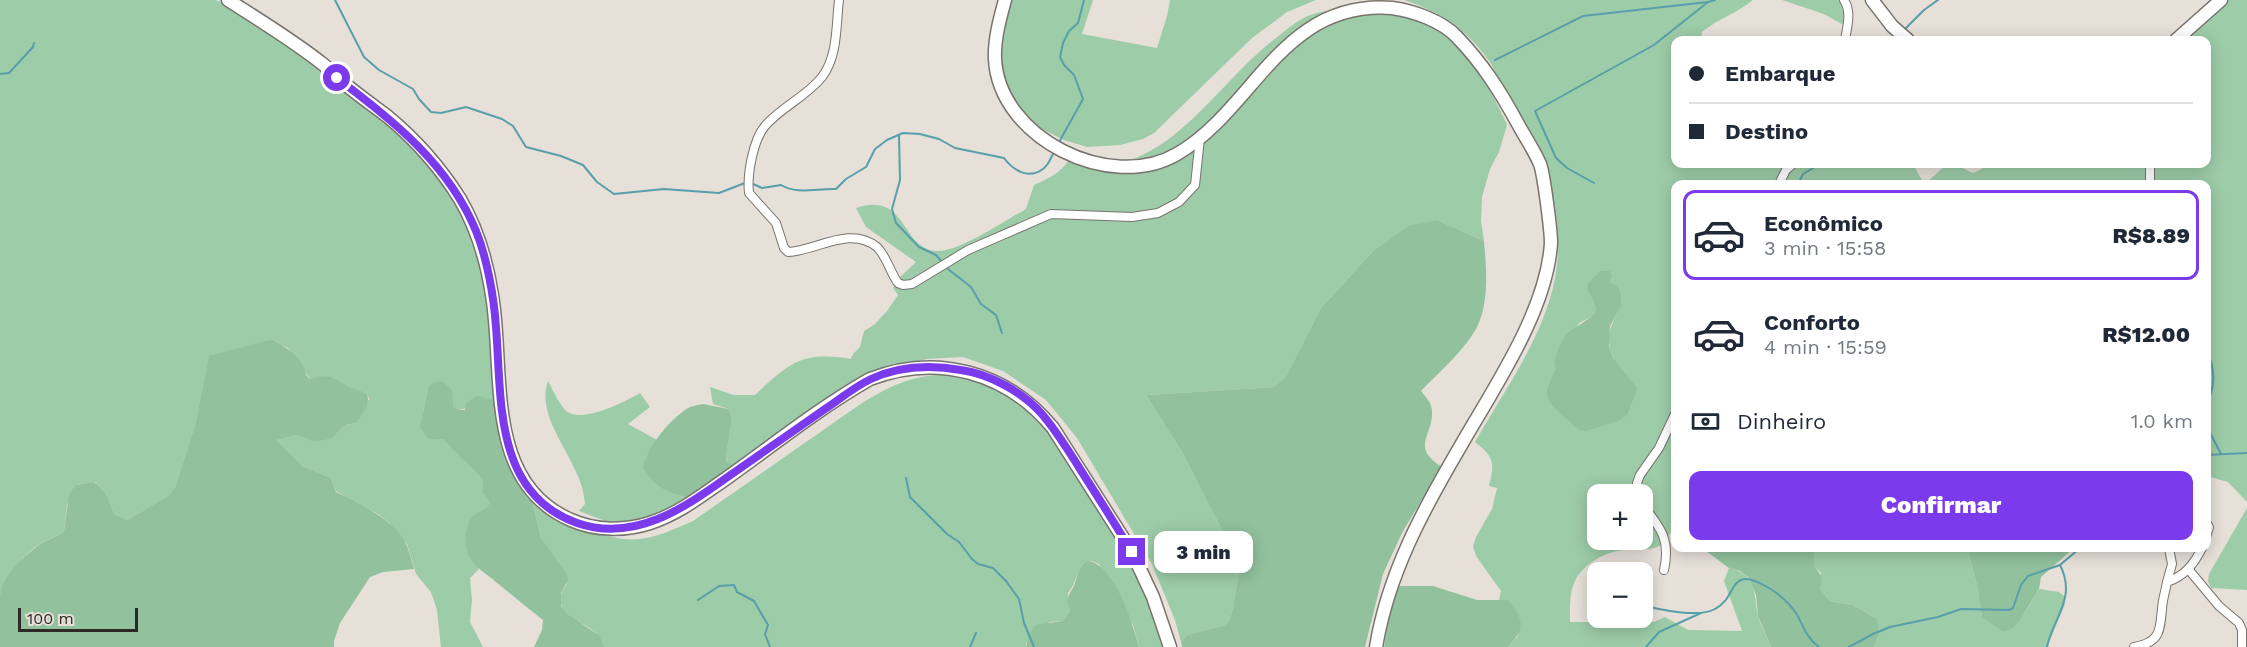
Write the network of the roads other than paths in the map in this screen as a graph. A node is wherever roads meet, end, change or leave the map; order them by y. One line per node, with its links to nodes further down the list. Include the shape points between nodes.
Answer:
1 (228, 0): 19 (highway, via 284,35 389,118 446,177 477,234 492,292 503,426 511,456 526,484 556,512 602,528 652,523 686,506 870,379 922,367 969,371 1025,399 1053,428 1132,552)
2 (839, 0): 10 (street, via 834,51 823,75 765,126 750,167 749,193 776,222 788,252 800,252 837,239 863,239 877,248 898,283 912,284 968,250 1051,214 1131,217 1158,213 1172,206 1195,185)
3 (1005, 0): 10 (highway, via 995,59 998,74 1013,108 1036,134 1059,150 1085,160 1121,166 1144,165 1176,155)
4 (1844, 0): 7 (street)
5 (1872, 0): 8 (highway)
6 (2221, 0): 9 (highway)
7 (1846, 36)
8 (1903, 36)
9 (2180, 36)
10 (1200, 138): 20 (highway, via 1301,31 1337,12 1381,6 1425,17 1456,36 1494,81 1541,166 1551,242 1533,312 1404,549)
11 (1671, 422): 12 (street)
12 (1637, 484)
13 (1653, 519): 16 (street, via 1662,531 1668,553)
14 (2170, 552): 18 (street, via 2172,564)
15 (2200, 552): 17 (street)
16 (1664, 570)
17 (2189, 570): 18 (street); 22 (street, via 2239,624)
18 (2167, 582): 21 (street, via 2160,631 2153,640)
19 (1170, 647)
20 (1376, 647)
21 (2134, 647)
22 (2242, 647)

